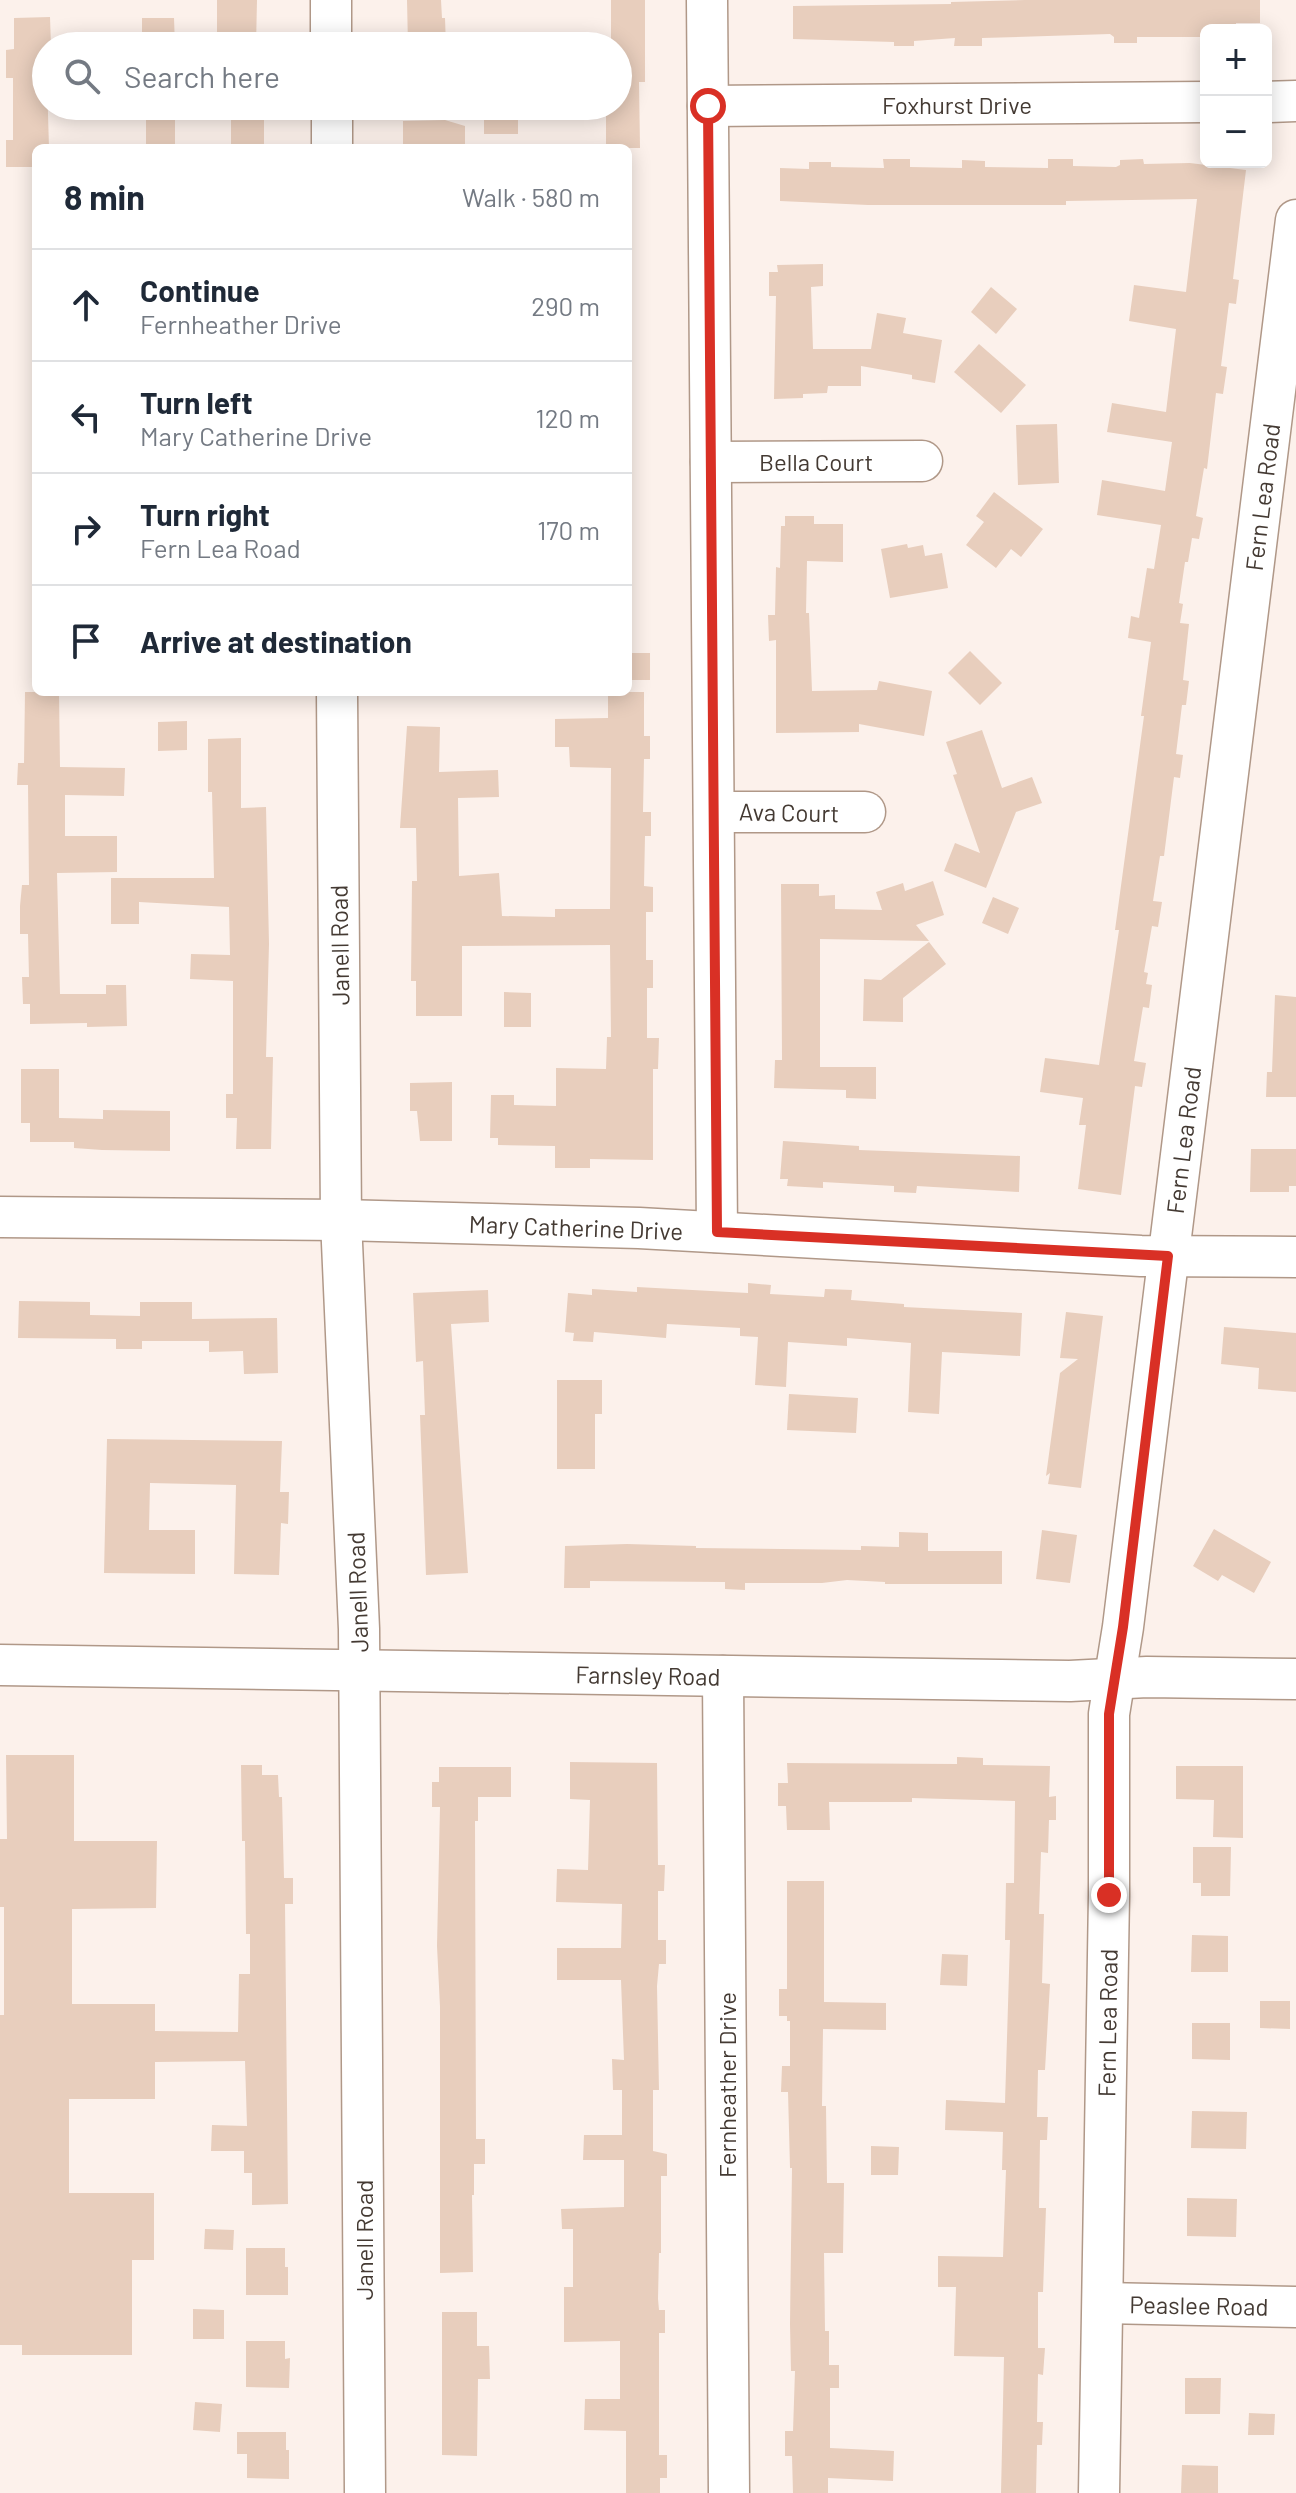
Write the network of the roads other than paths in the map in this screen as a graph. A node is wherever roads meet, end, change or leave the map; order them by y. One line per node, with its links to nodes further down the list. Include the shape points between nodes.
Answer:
1 (331, 0): 3 (street)
2 (707, 0): 7 (street)
3 (331, 32)
4 (1296, 101): 6 (street)
5 (1200, 102): 7 (street, Foxhurst Drive)
6 (1272, 102)
7 (708, 106): 12 (street)
8 (332, 120): 9 (street)
9 (332, 144)
10 (1296, 220): 19 (street, Fern Lea Road)
11 (922, 461): 12 (street, Bella Court)
12 (711, 462): 14 (street)
13 (337, 696): 17 (street, Janell Road)
14 (714, 812): 15 (street, Ava Court); 18 (street)
15 (865, 812)
16 (0, 1217): 17 (street, Mary Catherine Drive)
17 (341, 1220): 18 (street, Mary Catherine Drive); 22 (street, Janell Road)
18 (717, 1232): 19 (street, Mary Catherine Drive)
19 (1168, 1256): 20 (street, Mary Catherine Drive); 25 (street, Fern Lea Road)
20 (1296, 1257)
21 (0, 1665): 22 (street, Farnsley Road)
22 (359, 1670): 23 (street, Farnsley Road); 28 (street, Janell Road)
23 (723, 1676): 25 (street, Farnsley Road); 29 (street, Fernheather Drive)
24 (1296, 1679): 25 (street, Farnsley Road)
25 (1115, 1680): 26 (street, Fern Lea Road, via 1109,1714)
26 (1103, 2303): 27 (street, Peaslee Road); 30 (street, Fern Lea Road)
27 (1296, 2307)
28 (365, 2493)
29 (729, 2493)
30 (1099, 2493)

